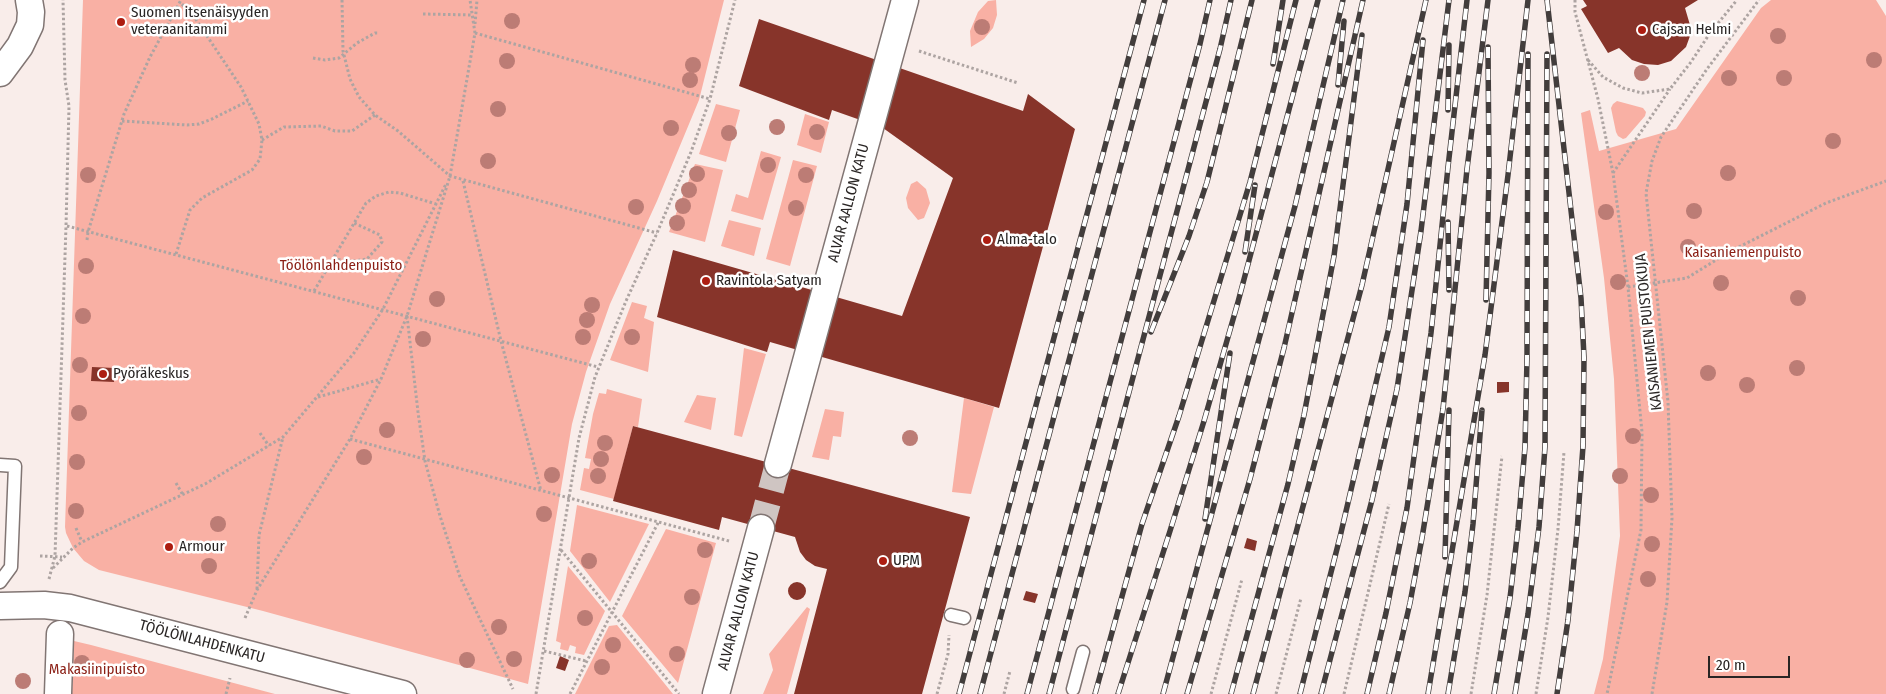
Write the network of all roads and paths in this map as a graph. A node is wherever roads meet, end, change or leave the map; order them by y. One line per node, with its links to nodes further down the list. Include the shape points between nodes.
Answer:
1 (29, 0): 20 (street, via 30,25 20,46)
2 (64, 0): 34 (path, via 65,80 69,106)
3 (342, 0): 17 (path)
4 (470, 0): 13 (path)
5 (477, 0): 15 (path)
6 (735, 0): 23 (path)
7 (905, 0): 56 (street, ALVAR AALLON KATU)
8 (1575, 0): 19 (path)
9 (1737, 0): 22 (path)
10 (1759, 0): 40 (path, KAISANIEMEN PUISTOKUJA, via 1682,104 1661,137 1652,161 1646,193)
11 (181, 1): 24 (path); 26 (path, via 150,57)
12 (423, 14): 13 (path)
13 (472, 15): 15 (path)
14 (379, 33): 17 (path, via 375,32)
15 (475, 33): 23 (path); 29 (path)
16 (911, 49): 21 (path)
17 (344, 54): 18 (path, via 334,59); 25 (path, via 359,98)
18 (313, 58)
19 (1587, 59): 22 (path, via 1603,77 1623,88 1642,93); 28 (path)
20 (0, 73)
21 (1018, 83)
22 (1670, 89): 28 (path)
23 (710, 99): 36 (path)
24 (248, 101): 26 (path, via 199,124); 27 (path, via 259,124)
25 (375, 115): 27 (path, via 352,131 335,131 320,126 284,127); 29 (path)
26 (122, 120): 35 (path)
27 (262, 140): 38 (path, via 260,159 252,170 202,198 190,210)
28 (1613, 173): 41 (path)
29 (450, 176): 30 (path); 32 (path); 44 (path)
30 (463, 181): 36 (path); 45 (path)
31 (1886, 181): 40 (path, via 1826,203 1729,252 1687,278)
32 (436, 204): 33 (path, via 389,192 366,203); 43 (path)
33 (354, 223): 39 (path); 39 (path, via 380,235 382,242 367,259)
34 (66, 226): 35 (path); 70 (path)
35 (88, 232): 37 (path); 38 (path)
36 (657, 233): 46 (path)
37 (87, 240)
38 (176, 254): 42 (path)
39 (333, 259): 42 (path)
40 (1656, 284): 41 (path); 105 (path, KAISANIEMEN PUISTOKUJA, via 1668,402 1672,518 1667,602)
41 (1628, 287): 104 (path, via 1642,432 1641,530)
42 (314, 291): 43 (path)
43 (383, 309): 44 (path); 48 (path, via 354,353)
44 (407, 316): 45 (path); 47 (path); 55 (path)
45 (501, 341): 46 (path); 59 (path)
46 (598, 367): 61 (path, via 579,438)
47 (381, 378): 48 (path); 51 (path)
48 (318, 397): 50 (path)
49 (260, 433): 52 (path)
50 (283, 437): 52 (path); 74 (path, via 259,535)
51 (350, 440): 55 (path); 74 (path)
52 (269, 446): 60 (path)
53 (1564, 452): 103 (path, via 1548,616)
54 (1502, 456): 102 (path, via 1487,595)
55 (425, 461): 59 (path); 88 (path, via 460,577)
56 (778, 464)
57 (0, 465): 73 (lane, via 14,466 11,567)
58 (176, 483): 60 (path)
59 (541, 491): 61 (path)
60 (183, 495): 67 (path)
61 (570, 498): 63 (path); 68 (path)
62 (1389, 504): 101 (path)
63 (659, 521): 66 (path); 77 (path)
64 (76, 528): 67 (path)
65 (761, 528): 96 (street, ALVAR AALLON KATU)
66 (729, 541)
67 (82, 542): 71 (path)
68 (561, 550): 77 (path); 82 (path)
69 (40, 556): 70 (path)
70 (54, 556): 71 (path); 71 (path, via 52,568)
71 (63, 557)
72 (1242, 579): 99 (path)
73 (0, 582)
74 (257, 590): 79 (path)
75 (1302, 598): 100 (path)
76 (0, 606): 92 (street, TÖÖLÖNLAHDENKATU, via 70,608)
77 (611, 611): 85 (path); 95 (path)
78 (951, 615): 80 (lane)
79 (246, 618)
80 (964, 618)
81 (60, 634): 90 (street)
82 (544, 650): 85 (path); 93 (path)
83 (1083, 652): 89 (lane)
84 (948, 654): 97 (path)
85 (586, 661): 94 (path)
86 (1010, 671): 98 (path)
87 (231, 674): 91 (path)
88 (514, 689)
89 (1073, 689)
90 (58, 694)
91 (226, 694)
92 (403, 694)
93 (536, 694)
94 (570, 694)
95 (680, 694)
96 (716, 694)
97 (937, 694)
98 (1004, 694)
99 (1211, 694)
100 (1276, 694)
101 (1344, 694)
102 (1471, 694)
103 (1536, 694)
104 (1607, 694)
105 (1652, 694)

